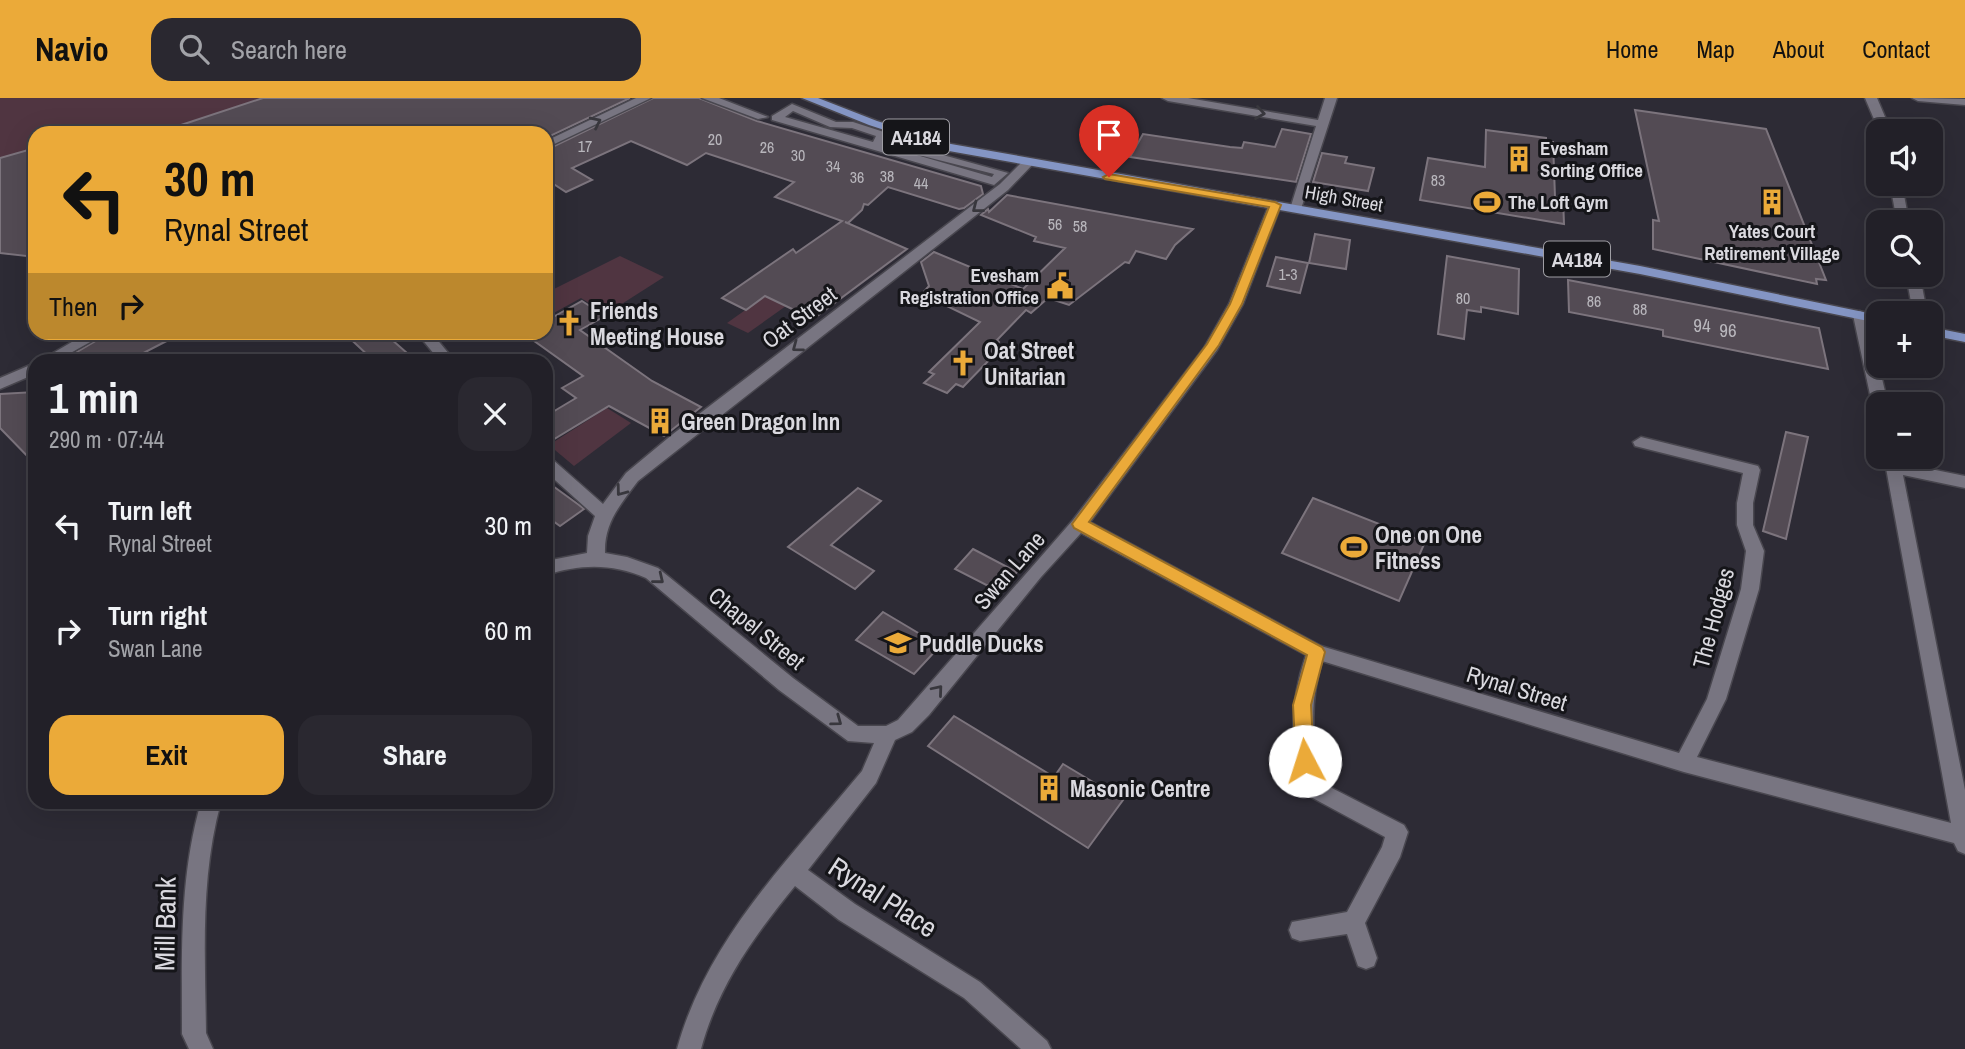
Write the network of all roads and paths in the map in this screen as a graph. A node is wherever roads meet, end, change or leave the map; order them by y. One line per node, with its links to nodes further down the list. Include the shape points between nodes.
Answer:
1 (645, 98): 13 (street, one-way to 1)
2 (708, 98): 9 (street)
3 (808, 98): 14 (main road, High Street / A4184, via 949,147)
4 (1168, 98): 12 (street, one-way to 12)
5 (1331, 98): 12 (street)
6 (1871, 98): 11 (street)
7 (1918, 98): 8 (street)
8 (1965, 102)
9 (762, 117)
10 (776, 118): 10 (street, via 792,107 834,125 853,125 883,135 878,141 1002,173 994,181)
11 (1880, 119)
12 (1322, 124): 16 (street)
13 (553, 142)
14 (1028, 163): 15 (main road, High Street / A4184); 34 (street, Oat Street, one-way to 34, via 679,438 632,477)
15 (1275, 205): 16 (main road, High Street / A4184); 35 (street, Swan Lane, via 1236,304 1213,345)
16 (1296, 209): 17 (main road, High Street / A4184, via 1640,270)
17 (1860, 315): 18 (main road, High Street / A4184); 28 (street)
18 (1866, 316)
19 (1943, 334): 20 (main road)
20 (1965, 338)
21 (86, 340): 23 (street)
22 (430, 340): 24 (street)
23 (59, 354)
24 (442, 354)
25 (28, 371): 26 (street)
26 (6, 382): 27 (street)
27 (28, 383)
28 (1877, 392)
29 (1642, 442): 40 (street, The Hodges, via 1752,470 1745,503 1745,525 1755,551 1750,589 1716,699)
30 (553, 469): 34 (street)
31 (1894, 469): 42 (street)
32 (1918, 469): 33 (street)
33 (1965, 482)
34 (604, 514): 36 (street, via 596,536)
35 (1079, 524): 38 (street, Rynal Street); 39 (street, Swan Lane, one-way to 35, via 905,726 922,709)
36 (596, 558): 37 (street); 39 (street, Chapel Street, one-way to 39, via 652,573 855,735)
37 (553, 567)
38 (1316, 652): 40 (street, Rynal Street); 44 (street, via 1302,705 1302,729 1305,761 1316,790 1397,832)
39 (888, 734): 43 (street, Rynal Place, via 869,777)
40 (1684, 763): 42 (street, Rynal Street)
41 (209, 809): 47 (street, Mill Bank, via 193,881 194,1034)
42 (1964, 838)
43 (793, 872): 48 (street, via 741,934 715,976); 49 (street, Rynal Place, via 847,912 972,990)
44 (1354, 922): 45 (street); 46 (street)
45 (1300, 930)
46 (1366, 958)
47 (201, 1049)
48 (689, 1049)
49 (1039, 1049)

